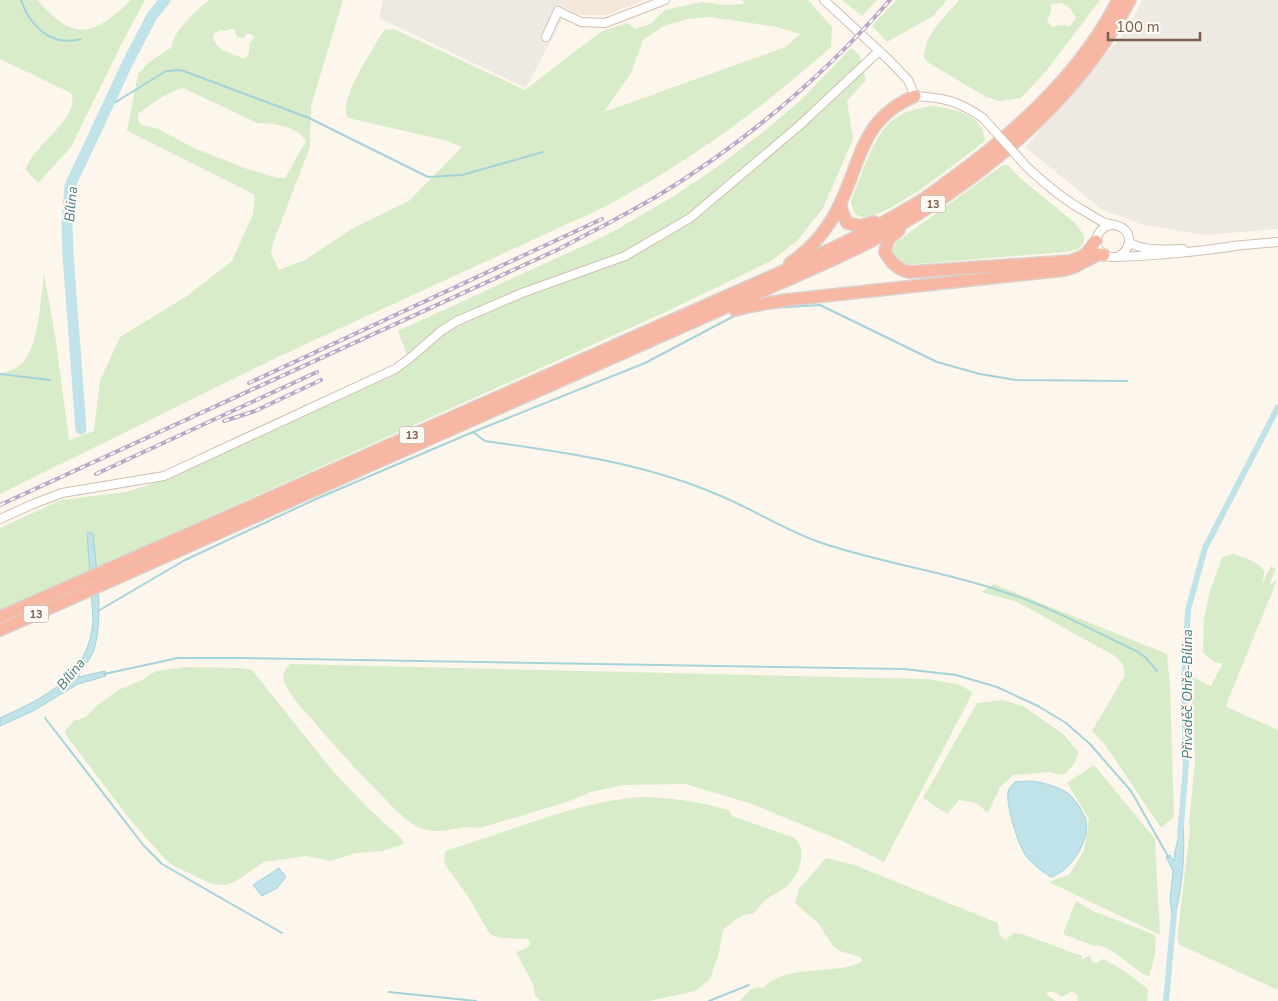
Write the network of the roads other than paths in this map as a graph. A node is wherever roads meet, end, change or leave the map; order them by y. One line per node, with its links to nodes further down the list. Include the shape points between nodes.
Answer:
1 (665, 0): 5 (street, via 605,23 581,22 558,11)
2 (824, 0): 6 (street)
3 (1118, 0): 9 (highway, 13, via 1094,39 1042,103)
4 (1130, 0): 9 (highway, 13, via 1102,45 1048,111 961,186)
5 (546, 37)
6 (879, 51): 7 (street, via 908,80); 20 (street, via 800,125 690,218 625,256 478,312 442,331 394,369 164,476 62,494)
7 (915, 96): 8 (highway, via 899,102 878,122 861,148); 10 (street, bridge, via 942,98 965,106 983,118 1027,167)
8 (841, 201): 9 (highway, via 847,222 860,226); 18 (highway, via 812,246)
9 (922, 206): 12 (highway, via 888,240 885,252 901,270 1071,261 1085,255); 18 (highway, 13); 19 (highway, 13, via 873,240)
10 (1085, 212): 11 (street); 12 (street, via 1096,224)
11 (1111, 224): 12 (street, via 1104,227); 13 (street, via 1125,230)
12 (1098, 236): 16 (street, via 1097,246)
13 (1129, 242): 15 (street, via 1158,249); 17 (street)
14 (1277, 242): 15 (street)
15 (1236, 246): 17 (street, via 1154,256)
16 (1104, 255): 17 (street, via 1111,258); 19 (highway, via 1099,254 1064,270 746,307)
17 (1119, 256)
18 (768, 278): 21 (highway, 13)
19 (676, 329): 21 (highway, 13)
20 (0, 519)
21 (139, 562): 22 (highway, 13, via 67,587); 23 (highway, 13)
22 (0, 617)
23 (0, 630)

